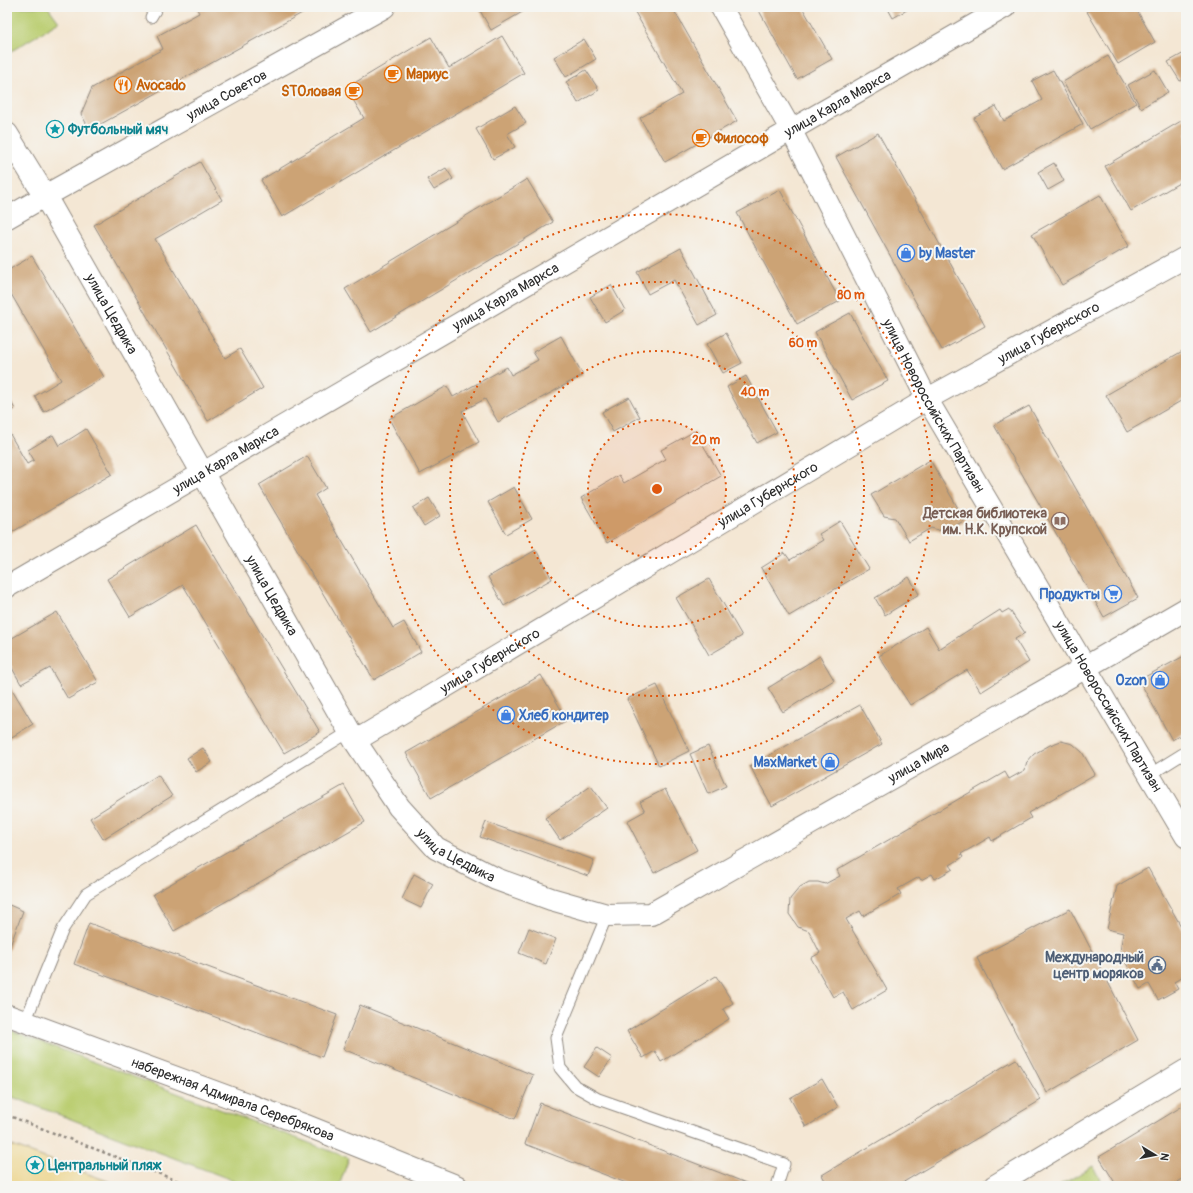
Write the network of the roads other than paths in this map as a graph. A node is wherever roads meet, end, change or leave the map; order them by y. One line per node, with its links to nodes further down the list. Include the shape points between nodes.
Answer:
1 (157, 7): 5 (lane)
2 (384, 7): 8 (street, улица Советов)
3 (721, 7): 6 (street, улица Новороссийских Партизан)
4 (1005, 7): 6 (street, улица Карла Маркса)
5 (151, 17)
6 (791, 130): 11 (street, улица Новороссийских Партизан); 12 (street, улица Карла Маркса)
7 (7, 134): 8 (street, улица Цедрика)
8 (45, 196): 9 (street, улица Советов); 12 (street, улица Цедрика)
9 (7, 218)
10 (1186, 257): 11 (street, улица Губернского)
11 (927, 399): 15 (street, улица Новороссийских Партизан); 16 (street, улица Губернского)
12 (202, 473): 13 (street, улица Карла Маркса); 16 (street, улица Цедрика)
13 (7, 587)
14 (1186, 609): 15 (street, улица Мира)
15 (1086, 667): 18 (street, улица Новороссийских Партизан); 20 (street, улица Мира)
16 (352, 737): 21 (street, улица Цедрика, via 399,807 436,848 496,879 551,900); 22 (lane, via 86,894 63,930)
17 (1186, 752): 18 (lane)
18 (1149, 775): 19 (street, улица Новороссийских Партизан)
19 (1186, 837)
20 (651, 914): 21 (street, улица Цедрика)
21 (607, 915): 25 (lane, via 556,1038 560,1068 575,1086 598,1099 784,1164)
22 (16, 1018): 24 (street, набережная Адмирала Серебрякова, via 305,1125)
23 (1186, 1070): 26 (street)
24 (457, 1186)
25 (777, 1186)
26 (994, 1186)

